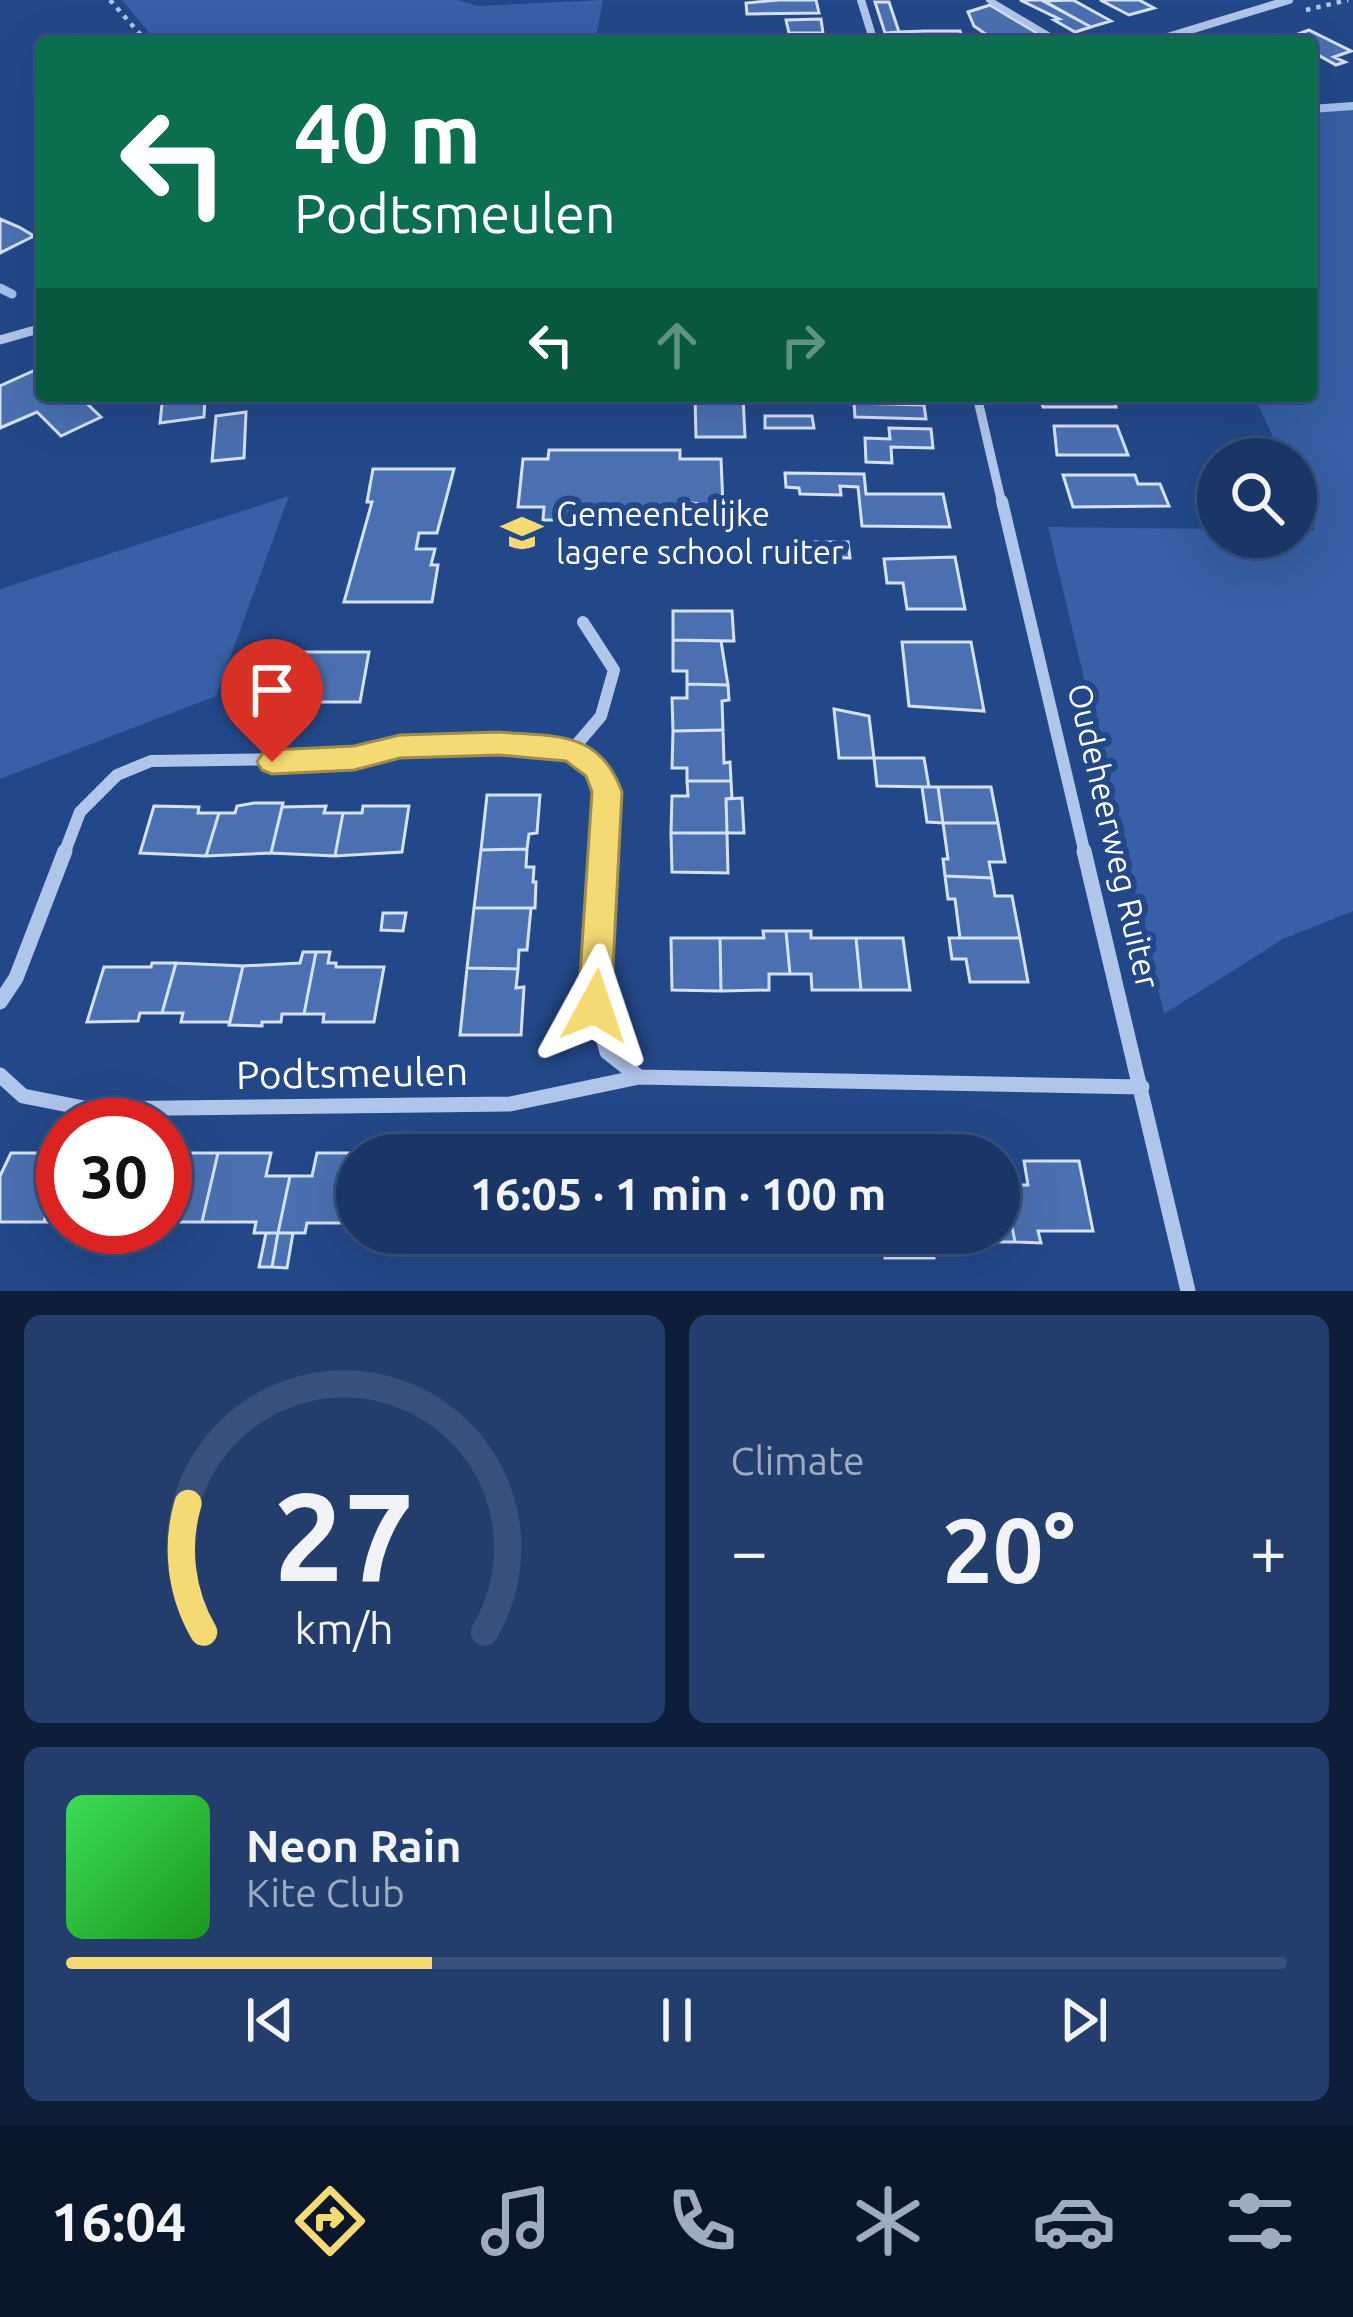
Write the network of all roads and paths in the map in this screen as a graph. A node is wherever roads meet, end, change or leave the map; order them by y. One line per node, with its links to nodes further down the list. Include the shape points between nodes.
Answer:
1 (110, 0): 5 (path)
2 (861, 0): 6 (street)
3 (989, 0): 7 (lane)
4 (1289, 0): 8 (street)
5 (142, 36)
6 (872, 36)
7 (1050, 36)
8 (1171, 36)
9 (36, 329): 10 (street)
10 (0, 345)
11 (978, 402): 17 (street, Oudeheerweg Ruiter)
12 (583, 622): 13 (street, via 614,670 601,716)
13 (572, 750): 14 (street, via 400,746 354,758 151,761 117,775 80,812); 16 (street, via 599,769 607,792 595,1006 607,1052)
14 (0, 1002)
15 (0, 1075): 16 (street, Podtsmeulen, via 23,1096 89,1109 510,1104)
16 (639, 1077): 17 (street, Podtsmeulen)
17 (1142, 1088): 18 (street, Oudeheerweg Ruiter)
18 (1188, 1291)

